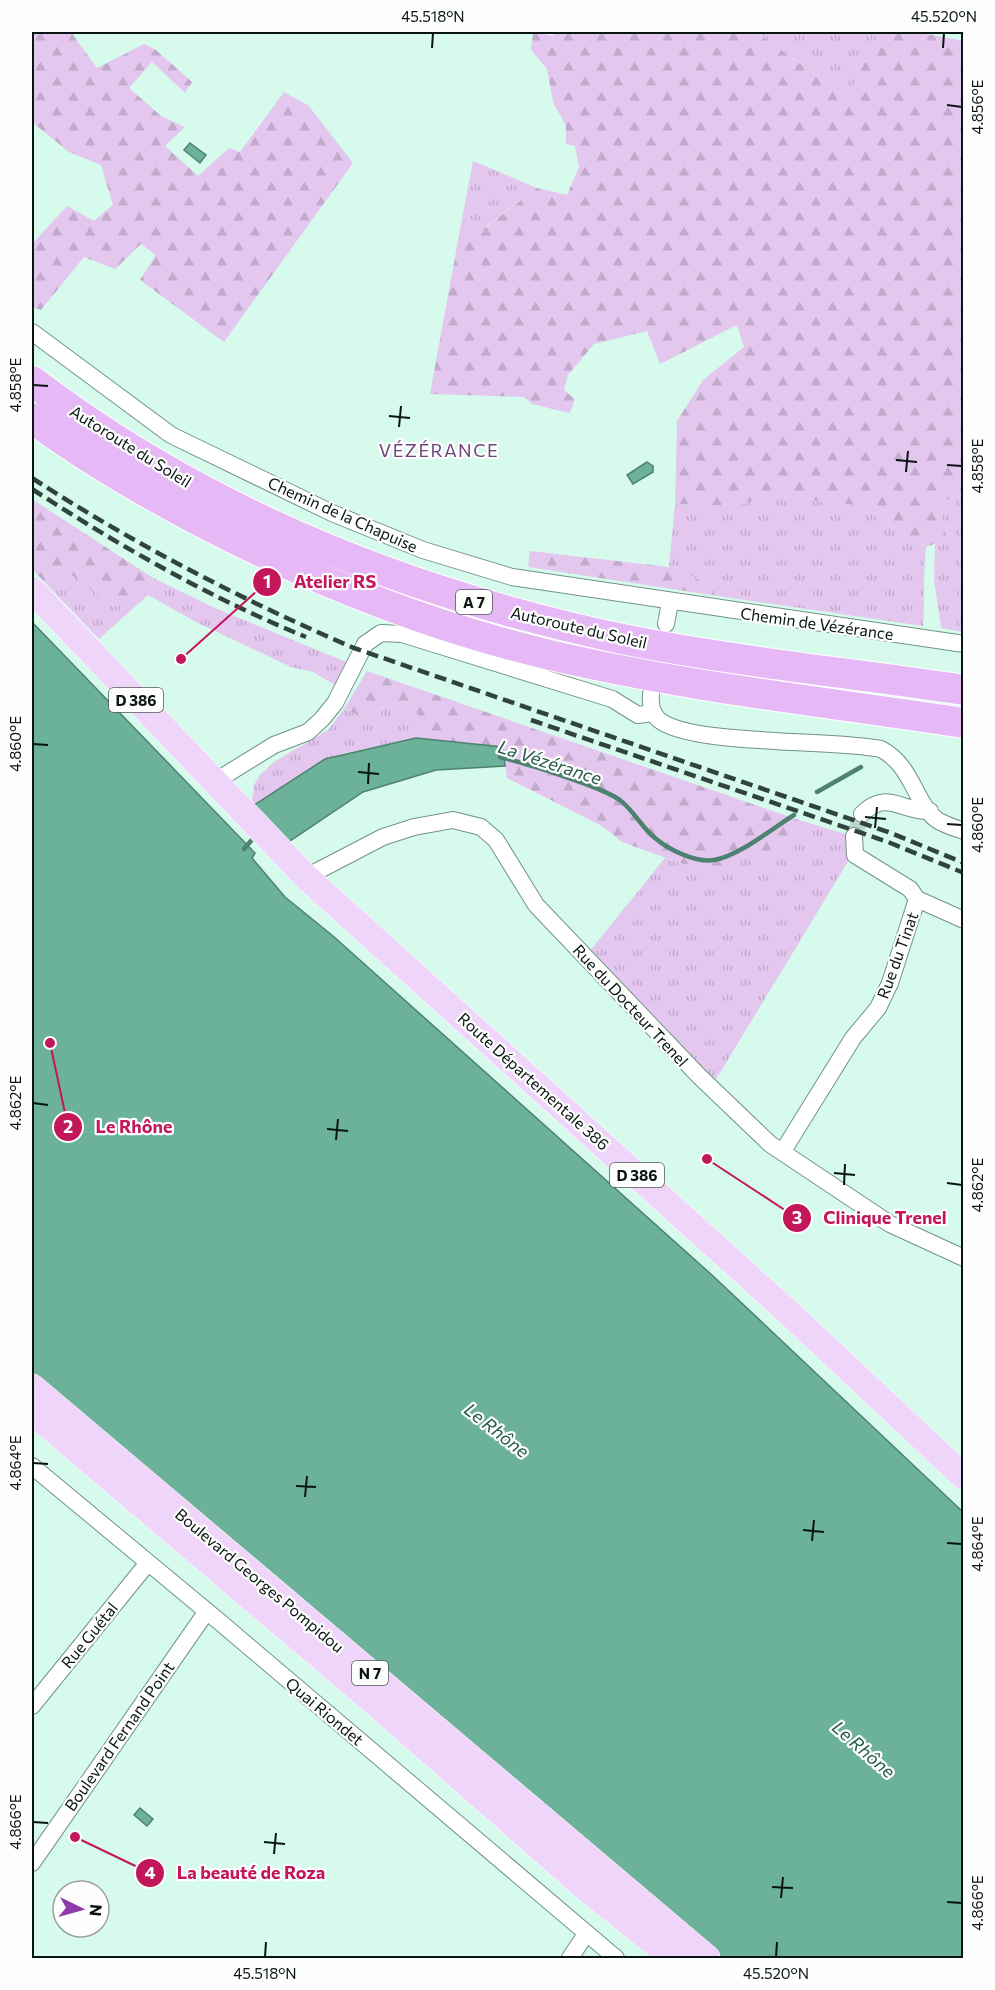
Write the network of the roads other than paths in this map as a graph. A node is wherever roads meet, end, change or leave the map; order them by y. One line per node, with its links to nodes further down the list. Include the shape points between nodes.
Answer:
1 (32, 332): 5 (street, Chemin de la Chapuise, via 171,435 332,513 423,550 512,577)
2 (32, 381): 8 (highway, Autoroute du Soleil / A 7, via 147,460 258,520 415,584 484,606 629,640)
3 (32, 418): 11 (highway, Autoroute du Soleil / A 7, via 133,485 248,547 414,615 549,655 619,669)
4 (32, 590): 12 (main road, D 386)
5 (670, 603): 6 (street); 7 (street, Chemin de Vézérance)
6 (666, 624)
7 (963, 644)
8 (963, 690)
9 (651, 694): 10 (street)
10 (653, 713): 12 (street, via 638,715 598,695 402,634 381,633 365,644 335,703 308,732 274,745); 13 (street, via 674,727 704,734 881,749 892,755 912,780)
11 (963, 723)
12 (214, 782): 17 (main road, Route Départementale 386 / D 386)
13 (930, 812): 14 (street, via 916,812 887,801); 15 (street, via 935,819)
14 (862, 814)
15 (963, 831)
16 (854, 836): 18 (street, Rue du Tinat, via 855,855 910,888)
17 (306, 877): 20 (street, Rue du Docteur Trenel, via 373,842 414,827 453,820 481,827 496,840 536,906 699,1076 770,1144); 25 (main road, Route Départementale 386 / D 386, via 771,1296)
18 (917, 899): 19 (street); 20 (street, Rue du Tinat, via 878,1008 853,1038)
19 (963, 920)
20 (783, 1151): 21 (street, Rue du Docteur Trenel, via 890,1224)
21 (963, 1258)
22 (32, 1388): 34 (main road, Boulevard Georges Pompidou / N 7)
23 (32, 1412): 33 (main road, Boulevard Georges Pompidou / N 7)
24 (32, 1466): 26 (street, Quai Riondet)
25 (963, 1477)
26 (147, 1564): 27 (street, Quai Riondet); 28 (street, Rue Guétal)
27 (207, 1611): 29 (street, Boulevard Fernand Point); 30 (street, Quai Riondet)
28 (32, 1706)
29 (32, 1863)
30 (586, 1934): 31 (street); 32 (street, Quai Riondet)
31 (570, 1959)
32 (616, 1959)
33 (673, 1959)
34 (707, 1959)

